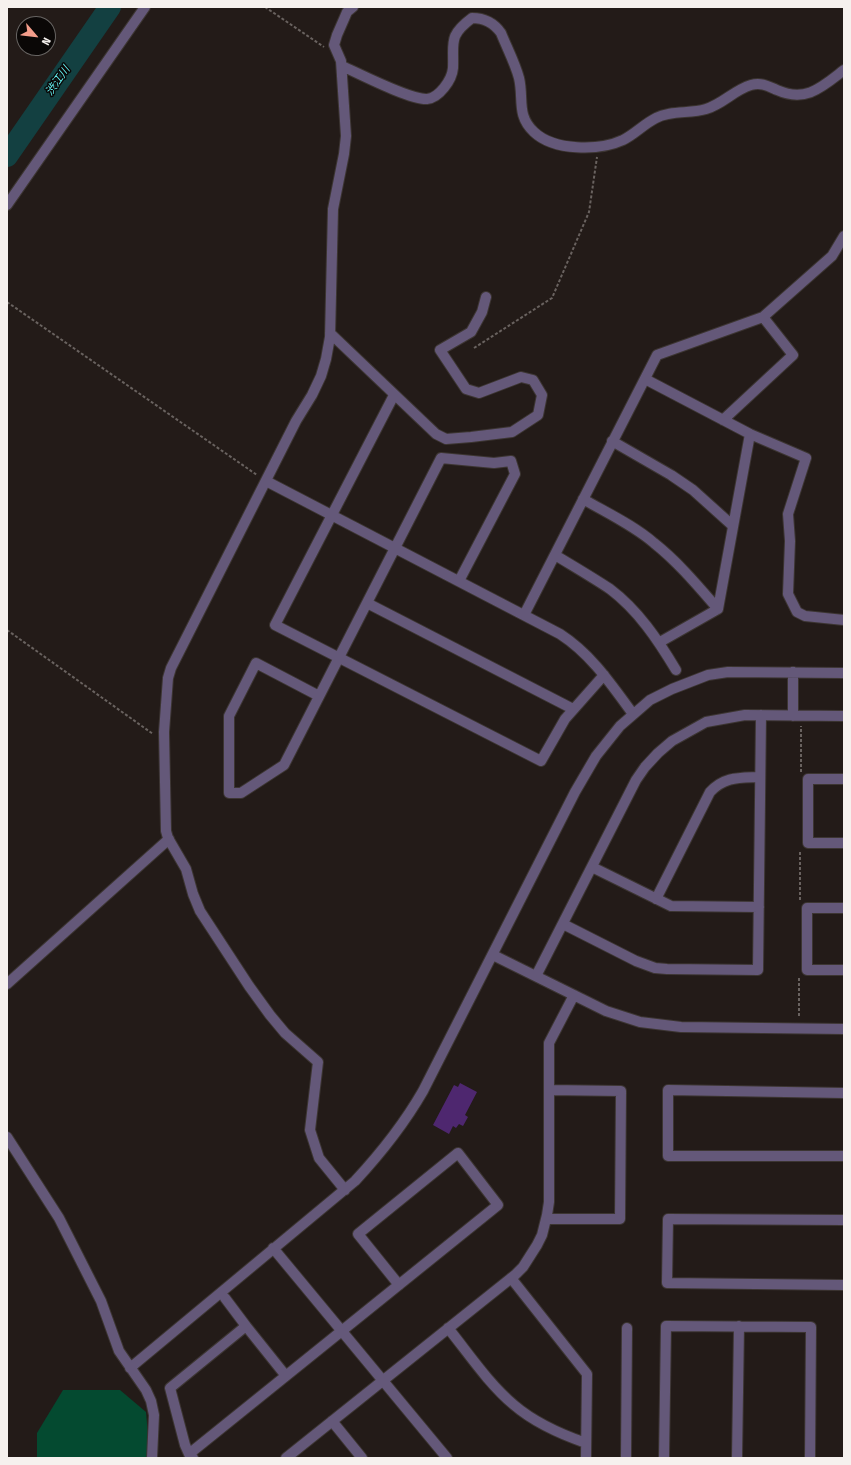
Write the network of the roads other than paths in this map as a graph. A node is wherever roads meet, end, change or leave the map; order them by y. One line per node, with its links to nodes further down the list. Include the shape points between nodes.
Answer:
1 (144, 7): 5 (street)
2 (353, 7): 3 (street, via 347,12 334,45)
3 (342, 66): 4 (street, via 406,94 418,98 432,97 449,82 453,69 453,42 458,29 472,18 481,18 497,27 501,33 519,77 523,117 534,132 549,141 583,148 622,140 657,117 706,109 749,85 762,84 792,96 802,95 814,92); 9 (street, via 346,136 333,209)
4 (844, 70)
5 (7, 205)
6 (844, 236): 8 (street, via 832,256)
7 (486, 297): 11 (street, via 482,312 471,332 440,350 466,389 479,393 521,376 533,380 542,395 538,415 512,432 446,439 436,434)
8 (763, 317): 10 (street, via 657,355); 12 (street, via 793,355)
9 (330, 333): 11 (street); 15 (street, via 321,376)
10 (645, 379): 12 (street); 14 (street)
11 (394, 395): 17 (street)
12 (723, 420): 13 (street)
13 (750, 434): 18 (street); 25 (street, via 806,458 788,514 788,594 792,604 797,612 805,616)
14 (612, 442): 16 (street); 18 (street, via 693,490)
15 (266, 481): 17 (street); 40 (street, via 168,678 164,732)
16 (583, 499): 20 (street); 23 (street, via 654,542)
17 (332, 515): 19 (street); 27 (street, via 275,625)
18 (733, 526): 23 (street)
19 (395, 548): 21 (street); 21 (street, via 441,458 494,463 511,460 514,474); 22 (street)
20 (555, 555): 24 (street); 26 (street, via 611,590 645,623)
21 (459, 581): 24 (street)
22 (367, 603): 27 (street); 33 (street)
23 (718, 609): 26 (street)
24 (524, 615): 31 (street, via 572,642)
25 (844, 620)
26 (660, 642): 28 (street)
27 (339, 658): 32 (street); 33 (street, via 542,761)
28 (676, 670)
29 (793, 672): 30 (street); 34 (street, via 728,672 708,675 650,700); 37 (street)
30 (844, 673)
31 (604, 675): 33 (street); 34 (street)
32 (319, 696): 32 (street, via 284,765 241,793 229,793 229,716 256,663)
33 (573, 709)
34 (633, 714): 47 (street, via 612,734 575,792)
35 (761, 715): 37 (street); 38 (street); 42 (street, via 706,722 672,741 658,753 636,780)
36 (844, 716): 37 (street)
37 (797, 718)
38 (760, 776): 43 (street, via 730,779 710,792); 44 (street)
39 (844, 779): 41 (street, via 808,779 808,843)
40 (168, 839): 50 (street); 57 (street, via 186,869 200,911 249,986 285,1033 318,1062 310,1130 319,1158)
41 (844, 843)
42 (592, 867): 43 (street); 46 (street)
43 (656, 899): 44 (street, via 671,906)
44 (759, 906): 46 (street, via 758,970 656,968 636,961)
45 (844, 908): 48 (street, via 807,908 807,970)
46 (563, 924): 49 (street)
47 (493, 955): 49 (street); 57 (street, via 410,1113 377,1158)
48 (844, 970)
49 (536, 976): 51 (street)
50 (7, 984)
51 (574, 995): 52 (street, via 606,1011 659,1025); 53 (street, via 550,1043)
52 (844, 1029)
53 (549, 1090): 58 (street, via 549,1202); 58 (street, via 621,1091 620,1219)
54 (844, 1092): 56 (street, via 668,1090 668,1156)
55 (7, 1137): 70 (street, via 59,1218 101,1301 119,1351)
56 (844, 1156)
57 (345, 1190): 60 (street)
58 (546, 1219): 61 (street, via 537,1245 523,1267)
59 (844, 1220): 63 (street, via 668,1219 667,1283)
60 (273, 1248): 69 (street); 70 (street)
61 (511, 1278): 67 (street); 74 (street, via 587,1374)
62 (399, 1285): 62 (street, via 498,1205 458,1153 358,1234); 69 (street)
63 (844, 1285)
64 (225, 1298): 65 (street)
65 (246, 1326): 71 (street); 75 (street, via 170,1388 185,1445)
66 (739, 1326): 82 (street, via 666,1326); 83 (street); 84 (street, via 810,1327)
67 (448, 1328): 72 (street); 74 (street, via 514,1405 532,1419)
68 (628, 1328): 81 (street)
69 (342, 1331): 71 (street); 72 (street)
70 (130, 1368): 76 (street, via 151,1401 154,1415)
71 (286, 1376): 75 (street)
72 (384, 1380): 73 (street); 79 (street)
73 (332, 1421): 77 (street); 78 (street)
74 (586, 1443): 80 (street)
75 (191, 1456)
76 (152, 1458)
77 (286, 1458)
78 (362, 1458)
79 (447, 1458)
80 (586, 1458)
81 (626, 1458)
82 (664, 1458)
83 (737, 1458)
84 (810, 1458)

